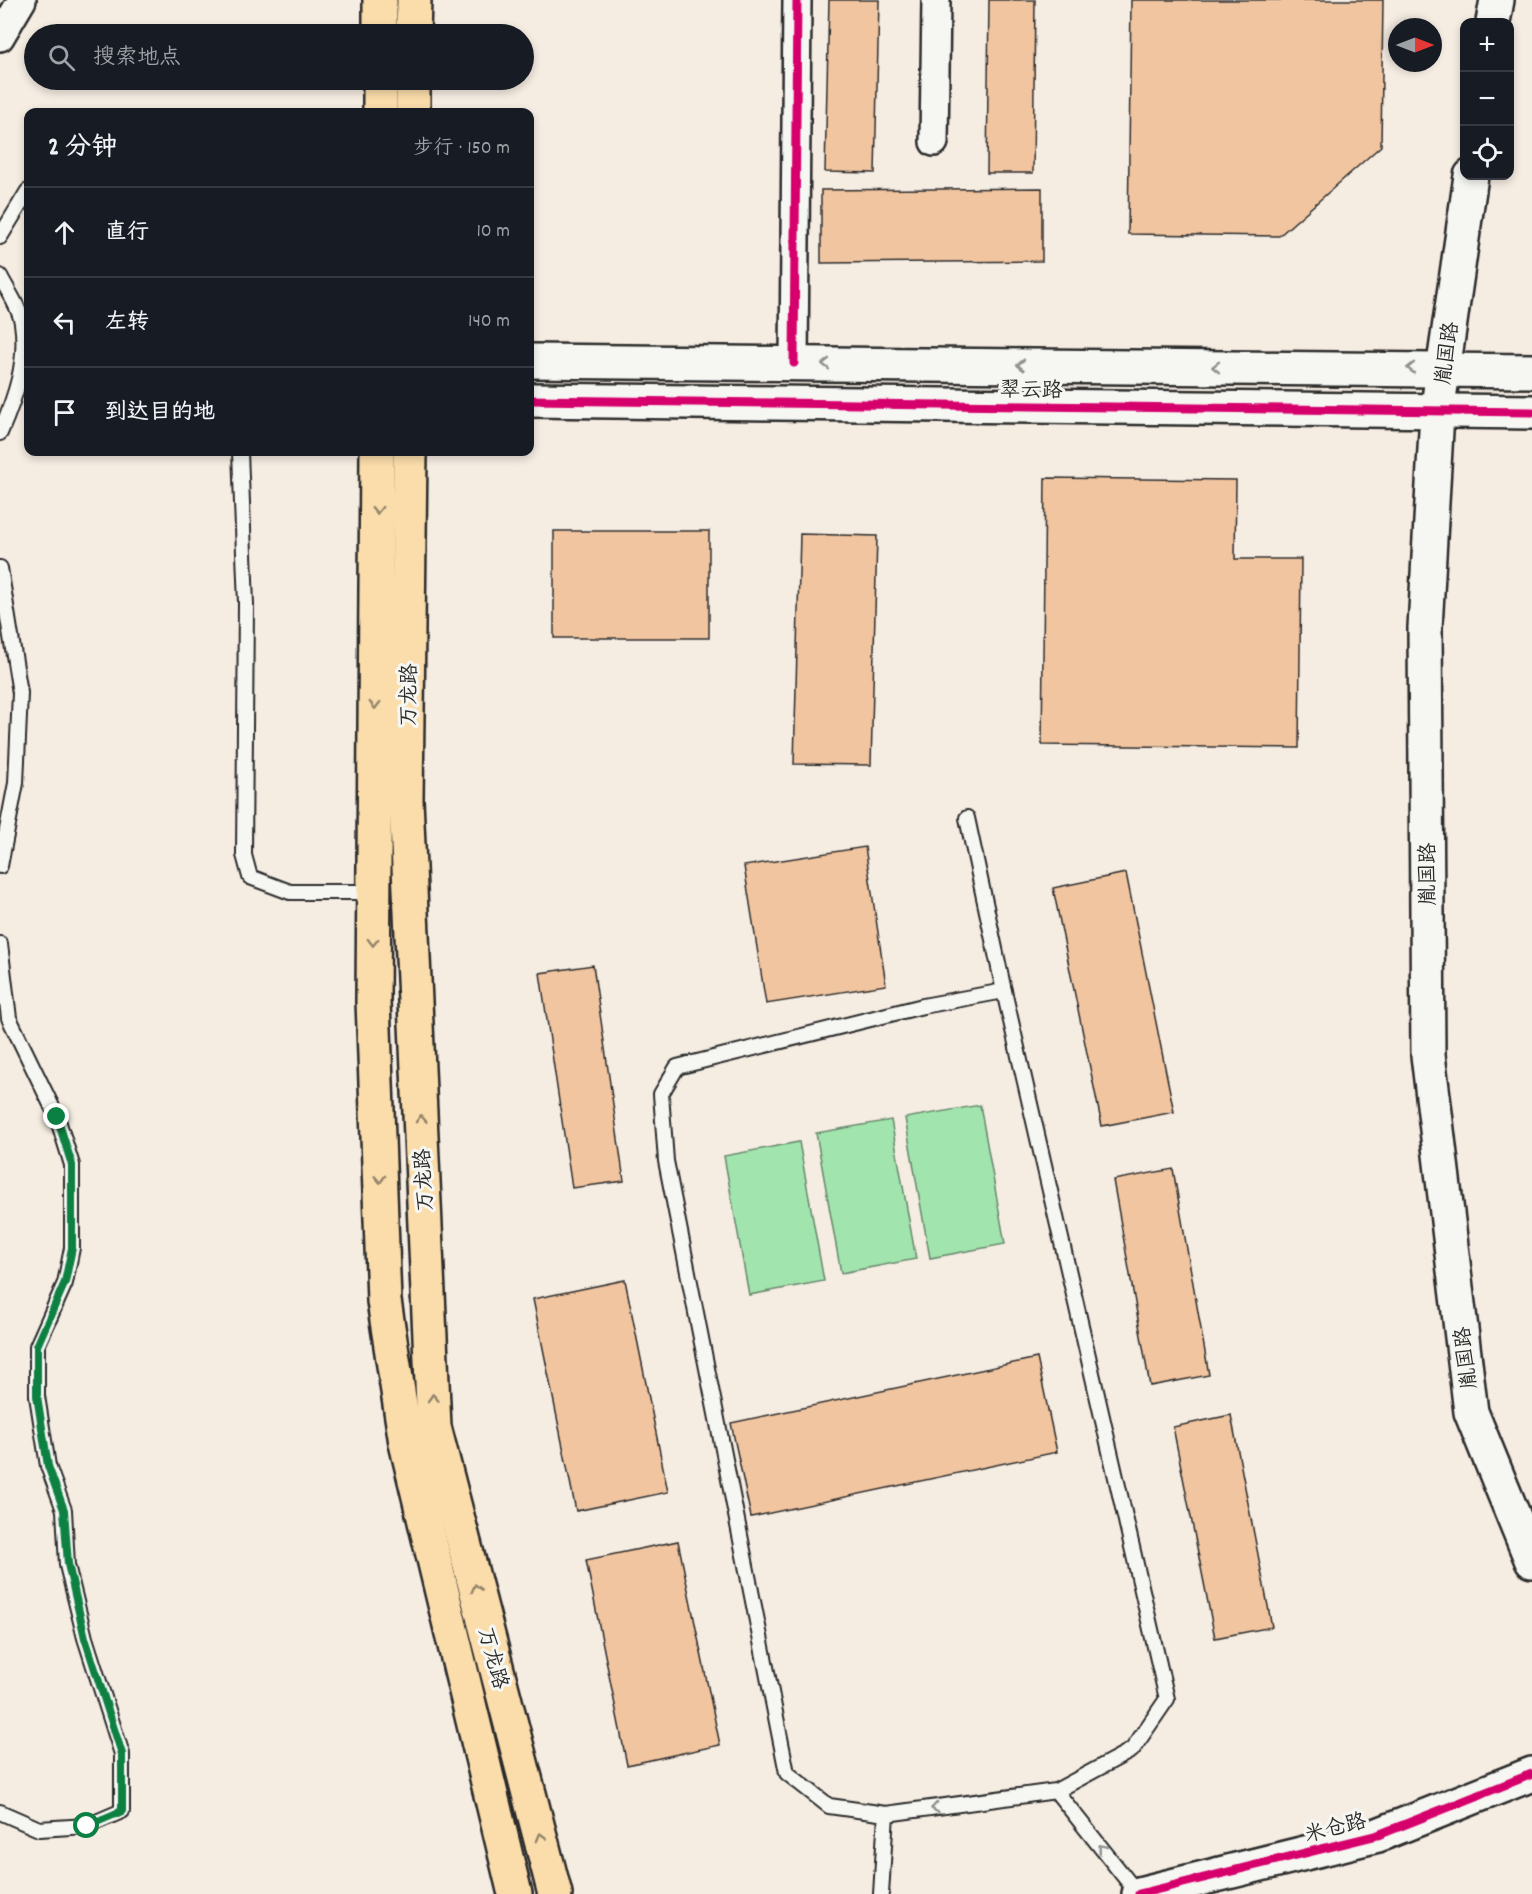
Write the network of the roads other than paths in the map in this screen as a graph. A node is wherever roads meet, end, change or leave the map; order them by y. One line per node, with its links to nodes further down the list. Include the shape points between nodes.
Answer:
1 (22, 0): 10 (street)
2 (380, 0): 8 (highway)
3 (414, 0): 9 (highway)
4 (797, 0): 21 (street)
5 (936, 0): 15 (street)
6 (1497, 0): 7 (street)
7 (1494, 18)
8 (380, 24)
9 (413, 24)
10 (0, 37)
11 (380, 90): 13 (highway)
12 (413, 90): 14 (highway)
13 (380, 108)
14 (413, 108)
15 (934, 142)
16 (1470, 180): 22 (street, 胤国路)
17 (24, 198): 18 (lane)
18 (0, 237)
19 (0, 276): 27 (lane, via 22,322 22,366 16,396)
20 (534, 361): 21 (street, 翠云路)
21 (794, 363): 22 (street, 翠云路, one-way to 21)
22 (1443, 368): 23 (street, 翠云路); 26 (street, 胤国路)
23 (1532, 370)
24 (534, 400): 26 (street, 翠云路)
25 (1532, 412): 26 (street, 翠云路)
26 (1437, 413): 37 (street, 胤国路, via 1425,628 1428,1055 1471,1412)
27 (0, 433)
28 (240, 456): 34 (lane, via 246,604 244,855 250,877 290,892)
29 (377, 456): 34 (highway, 万龙路, one-way to 34)
30 (410, 456): 43 (highway, 万龙路, one-way to 30, via 434,1427 406,800)
31 (0, 568): 33 (lane, via 20,693 16,783)
32 (967, 818): 36 (lane)
33 (0, 866)
34 (374, 892): 42 (highway, 万龙路, one-way to 42, via 373,1001 384,1301 406,1443)
35 (0, 944): 40 (lane, via 9,1018 57,1117 72,1165 72,1248 65,1282 37,1346 37,1396 48,1466 64,1510 70,1575 85,1638 122,1754 122,1811 87,1826 39,1829)
36 (1004, 991): 39 (lane, via 1167,1699 1132,1750); 41 (lane, via 922,1006 677,1066 661,1094 666,1161 788,1773 829,1806)
37 (1532, 1561)
38 (1532, 1774): 45 (street, 米仓路, via 1378,1835)
39 (1056, 1791): 41 (lane, one-way to 41); 45 (lane, one-way to 39)
40 (0, 1812)
41 (886, 1814): 44 (lane)
42 (515, 1894)
43 (555, 1894)
44 (881, 1894)
45 (1139, 1894)

